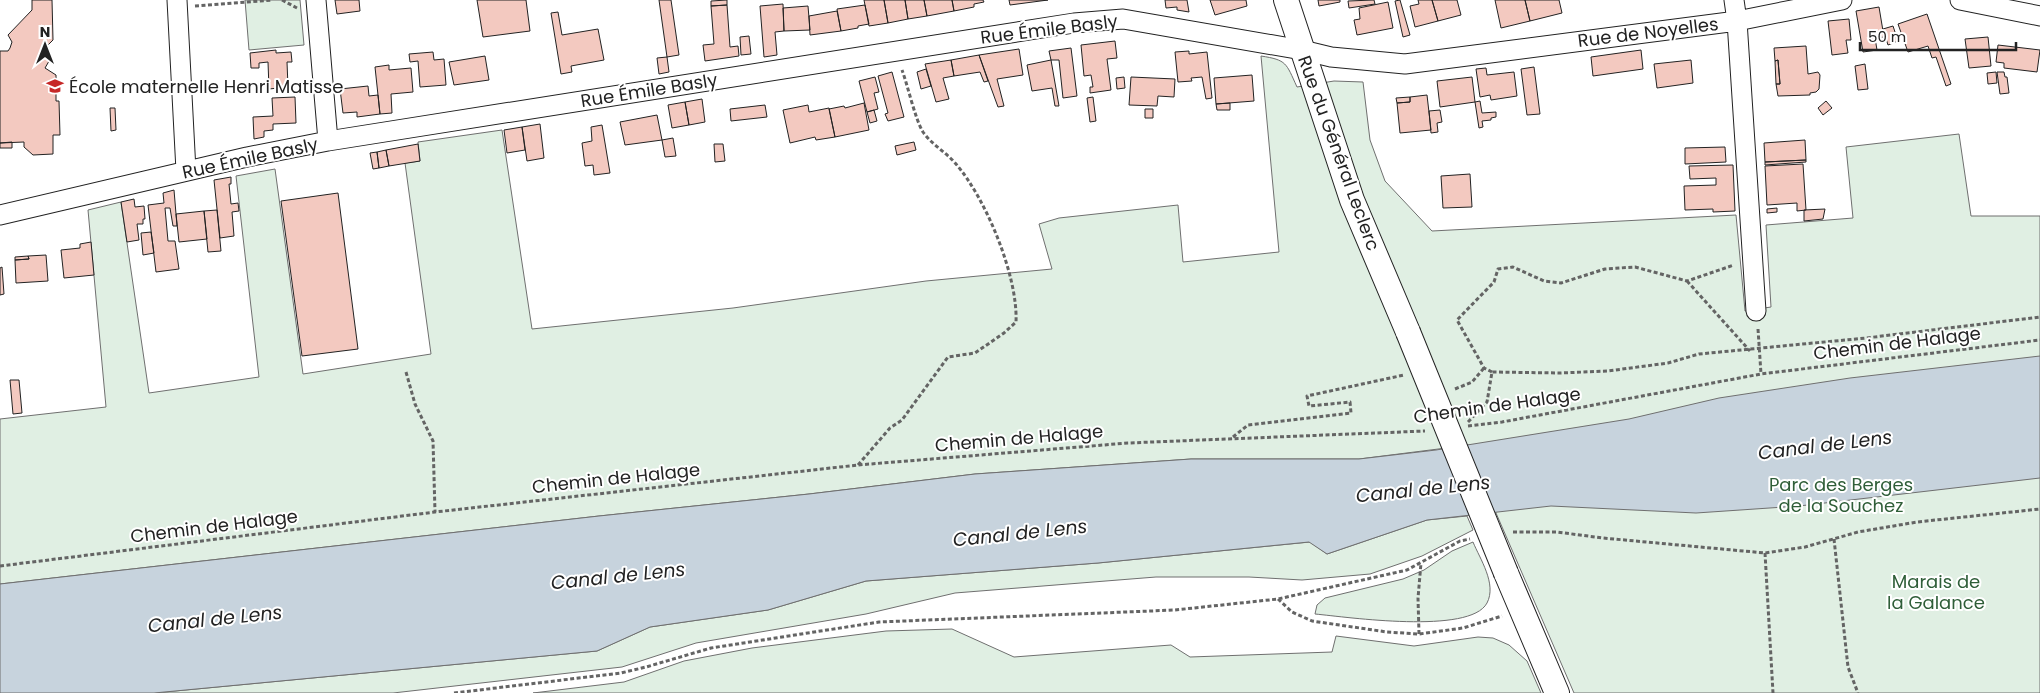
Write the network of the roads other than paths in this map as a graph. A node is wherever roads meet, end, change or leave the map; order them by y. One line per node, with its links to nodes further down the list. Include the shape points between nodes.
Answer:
1 (316, 0): 10 (street)
2 (1286, 0): 9 (street, Rue du Général Leclerc)
3 (1734, 0): 8 (street)
4 (1842, 0): 8 (street)
5 (1960, 0): 7 (street)
6 (177, 4): 11 (street)
7 (2040, 16)
8 (1737, 21): 9 (street, Rue de Noyelles, via 1405,64 1331,57); 13 (street, Rue de Noyelles)
9 (1302, 50): 10 (street, Rue Émile Basly, via 1123,19 1074,23); 14 (street, Rue du Général Leclerc, bridge, via 1352,200)
10 (328, 141): 11 (street, Rue Émile Basly)
11 (186, 171): 12 (street, Rue Émile Basly)
12 (0, 215)
13 (1756, 311)
14 (1557, 693)

